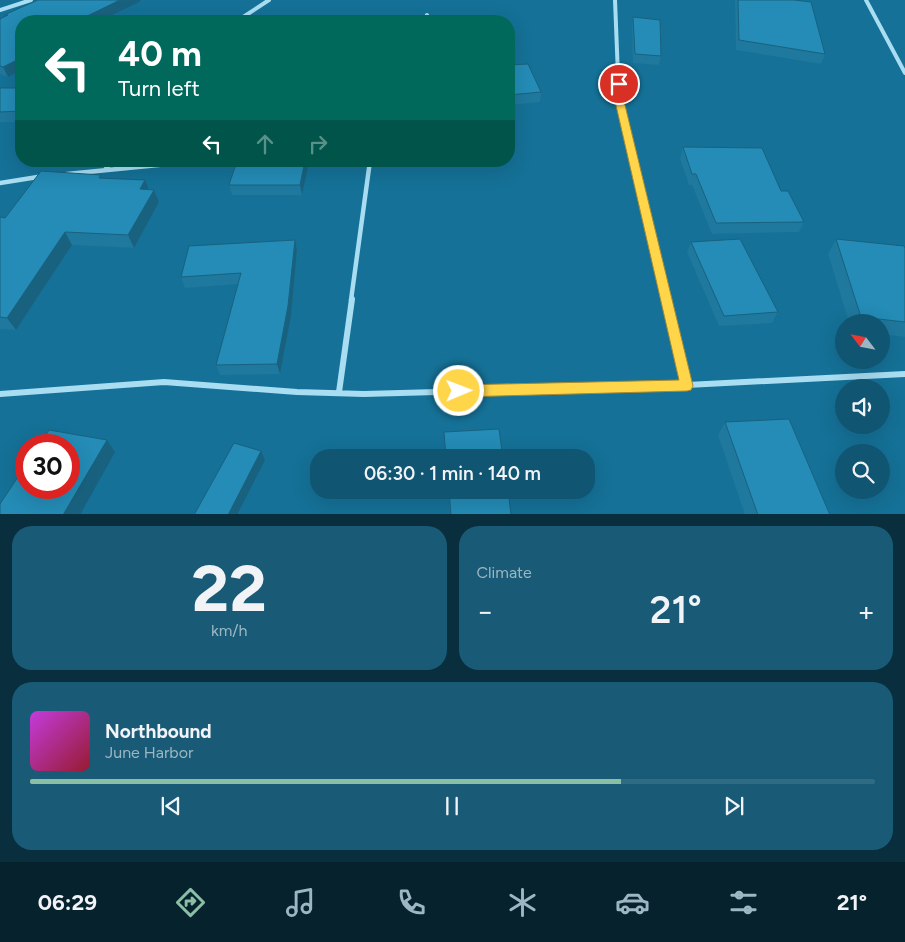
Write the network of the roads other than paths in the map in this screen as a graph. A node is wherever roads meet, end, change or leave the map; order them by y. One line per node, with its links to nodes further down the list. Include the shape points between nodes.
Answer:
1 (31, 0): 5 (street)
2 (269, 0): 6 (street)
3 (615, 0): 16 (street, via 620,101)
4 (866, 0): 7 (street)
5 (0, 10)
6 (246, 15)
7 (905, 73)
8 (107, 167): 11 (street)
9 (136, 167): 11 (street)
10 (369, 167): 17 (street)
11 (105, 170): 12 (street)
12 (58, 174)
13 (48, 175): 14 (street)
14 (0, 183)
15 (905, 374): 16 (street)
16 (687, 386): 17 (street)
17 (338, 392): 18 (street, via 164,382)
18 (0, 394)

